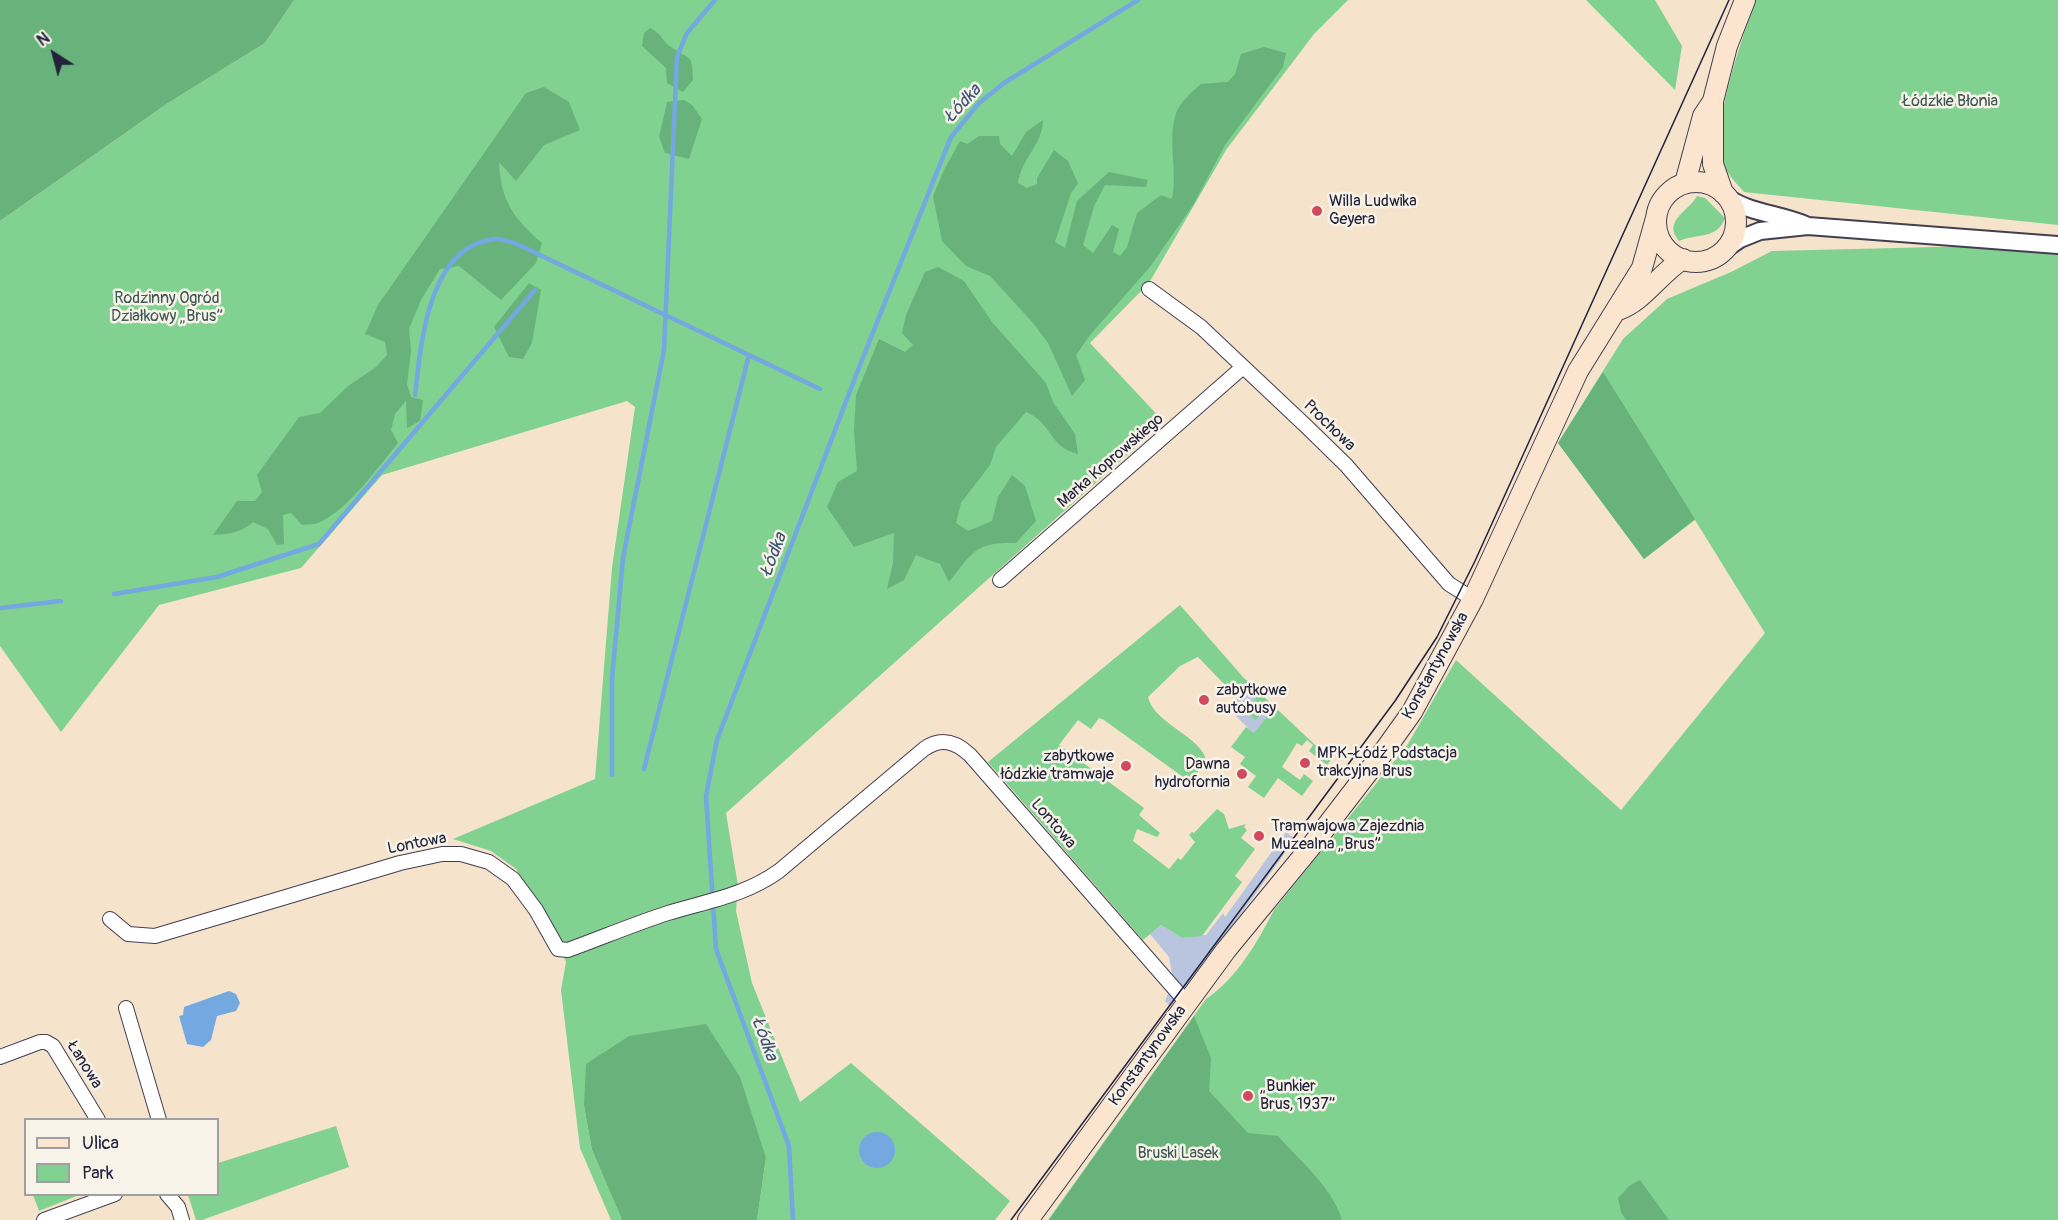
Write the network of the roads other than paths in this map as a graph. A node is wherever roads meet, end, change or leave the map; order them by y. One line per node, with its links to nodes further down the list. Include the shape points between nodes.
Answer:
1 (1745, 0): 2 (main road, via 1726,46)
2 (1713, 101): 3 (main road, via 1703,116); 4 (main road, via 1713,164)
3 (1685, 183): 4 (main road, via 1706,183); 5 (main road, via 1663,199)
4 (1726, 195): 6 (street, via 1739,206); 8 (main road, via 1736,222)
5 (1656, 218): 9 (main road, via 1663,244); 11 (main road, Konstantynowska, via 1647,256 1622,295)
6 (1808, 226): 7 (street); 8 (street, via 1760,231)
7 (2058, 245)
8 (1724, 250): 9 (main road, via 1708,260)
9 (1683, 259): 11 (main road, Konstantynowska, via 1632,305)
10 (1149, 289): 12 (street, Prochowa, via 1201,327)
11 (1618, 310): 14 (main road, Konstantynowska, via 1586,354)
12 (1243, 367): 13 (street, Marka Koprowskiego); 14 (street, Prochowa, via 1346,465 1449,584)
13 (1000, 580)
14 (1473, 599): 16 (main road, Konstantynowska, via 1396,736)
15 (110, 919): 16 (street, Lontowa, via 128,934 155,936 399,862 442,854 489,862 513,879 558,949 568,950 754,887 778,872 924,749 935,742 951,741 970,755)
16 (1187, 1003): 25 (main road, Konstantynowska)
17 (126, 1008): 20 (street)
18 (0, 1057): 19 (street, Łanowa, via 40,1042 53,1046)
19 (97, 1118)
20 (159, 1118)
21 (110, 1196): 23 (street)
22 (169, 1196): 24 (street)
23 (44, 1220)
24 (182, 1220)
25 (1028, 1220)

